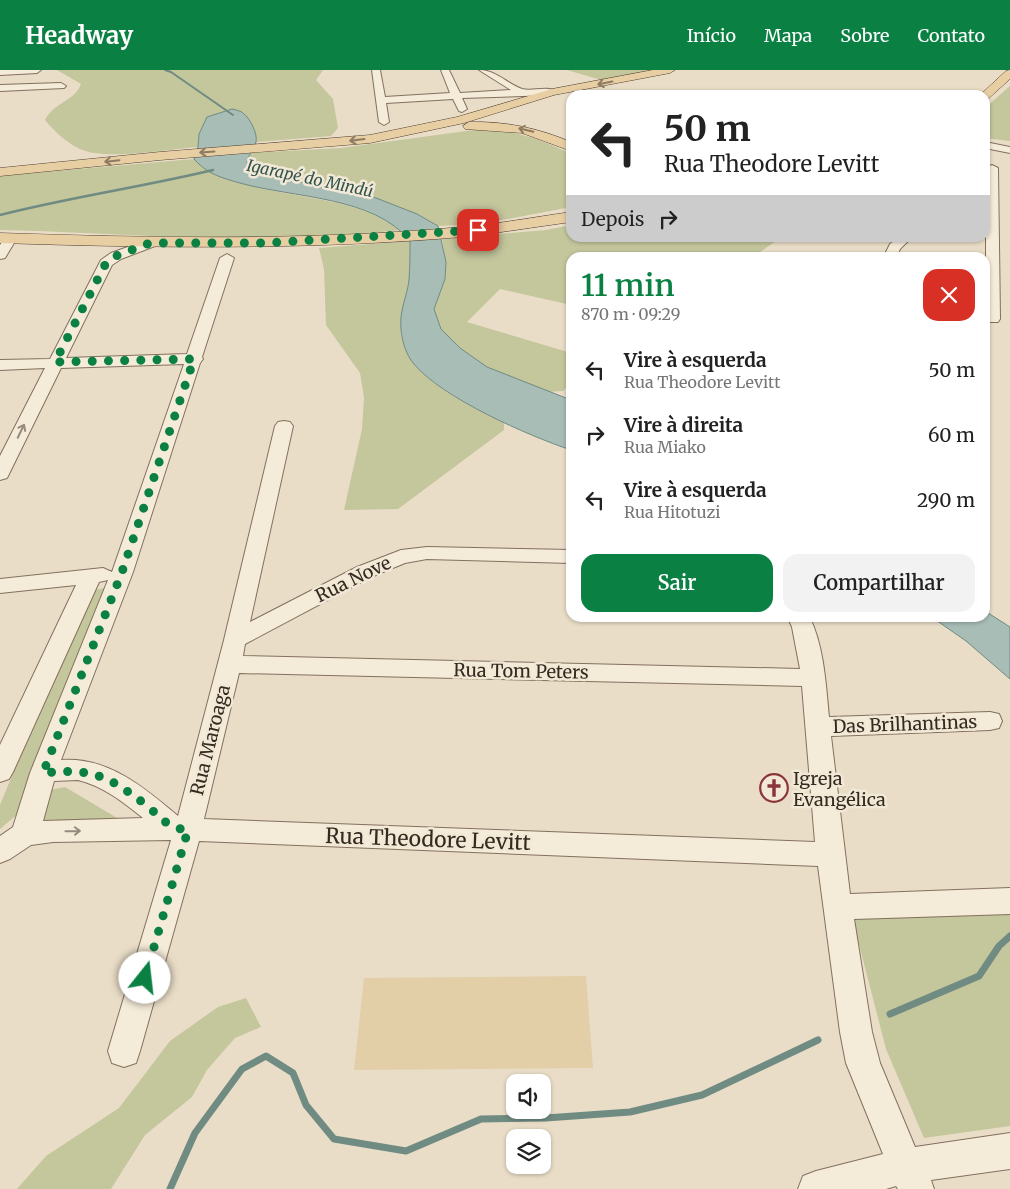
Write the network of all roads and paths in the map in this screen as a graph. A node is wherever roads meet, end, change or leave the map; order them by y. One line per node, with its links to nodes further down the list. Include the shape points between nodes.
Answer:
1 (37, 70): 5 (street)
2 (376, 70): 14 (street)
3 (670, 70): 12 (main road, one-way to 12)
4 (486, 71): 8 (street); 12 (street)
5 (0, 72)
6 (449, 73): 13 (street)
7 (1010, 73): 11 (main road)
8 (472, 74)
9 (61, 86): 10 (street)
10 (0, 88)
11 (990, 91)
12 (524, 95): 13 (street); 17 (main road, via 460,120)
13 (456, 96): 14 (street); 15 (street)
14 (380, 100): 16 (street)
15 (462, 110)
16 (384, 122)
17 (405, 133): 18 (main road, one-way to 17, via 536,132 503,126); 23 (main road, one-way to 23, via 341,142)
18 (566, 145)
19 (990, 147): 20 (street)
20 (997, 150): 21 (street); 22 (street)
21 (1010, 150)
22 (991, 167): 32 (street)
23 (0, 172)
24 (566, 214): 26 (main road)
25 (566, 218): 26 (main road)
26 (507, 227): 29 (main road, via 266,243)
27 (3, 242): 29 (main road, via 87,240)
28 (901, 242): 30 (street)
29 (150, 243): 34 (street, via 106,263)
30 (892, 252)
31 (227, 258): 33 (street)
32 (992, 319)
33 (194, 359): 34 (street); 39 (street)
34 (55, 362): 35 (street); 37 (street, one-way to 34)
35 (0, 365)
36 (284, 426): 43 (street, Rua Maroaga)
37 (0, 474)
38 (566, 557): 43 (street, Rua Nove, via 427,553 401,557 364,572)
39 (122, 572): 40 (street); 48 (street)
40 (90, 576): 41 (street); 47 (street)
41 (0, 586)
42 (801, 622): 44 (street)
43 (231, 652): 44 (street, Rua Tom Peters); 49 (street, Rua Maroaga)
44 (813, 678): 46 (street)
45 (990, 721): 46 (street, Das Brilhantinas)
46 (819, 727): 52 (street)
47 (0, 772)
48 (43, 773): 49 (street, via 72,770 99,775); 50 (street)
49 (181, 830): 50 (street, Rua Theodore Levitt, one-way to 49); 52 (street, Rua Theodore Levitt); 55 (street, Rua Maroaga)
50 (25, 834): 51 (street)
51 (0, 851)
52 (830, 854): 54 (street)
53 (1010, 901): 54 (street)
54 (837, 907): 57 (street, via 851,1008 863,1063)
55 (124, 1051)
56 (1010, 1151): 57 (street)
57 (911, 1178): 58 (street)
58 (816, 1189)

